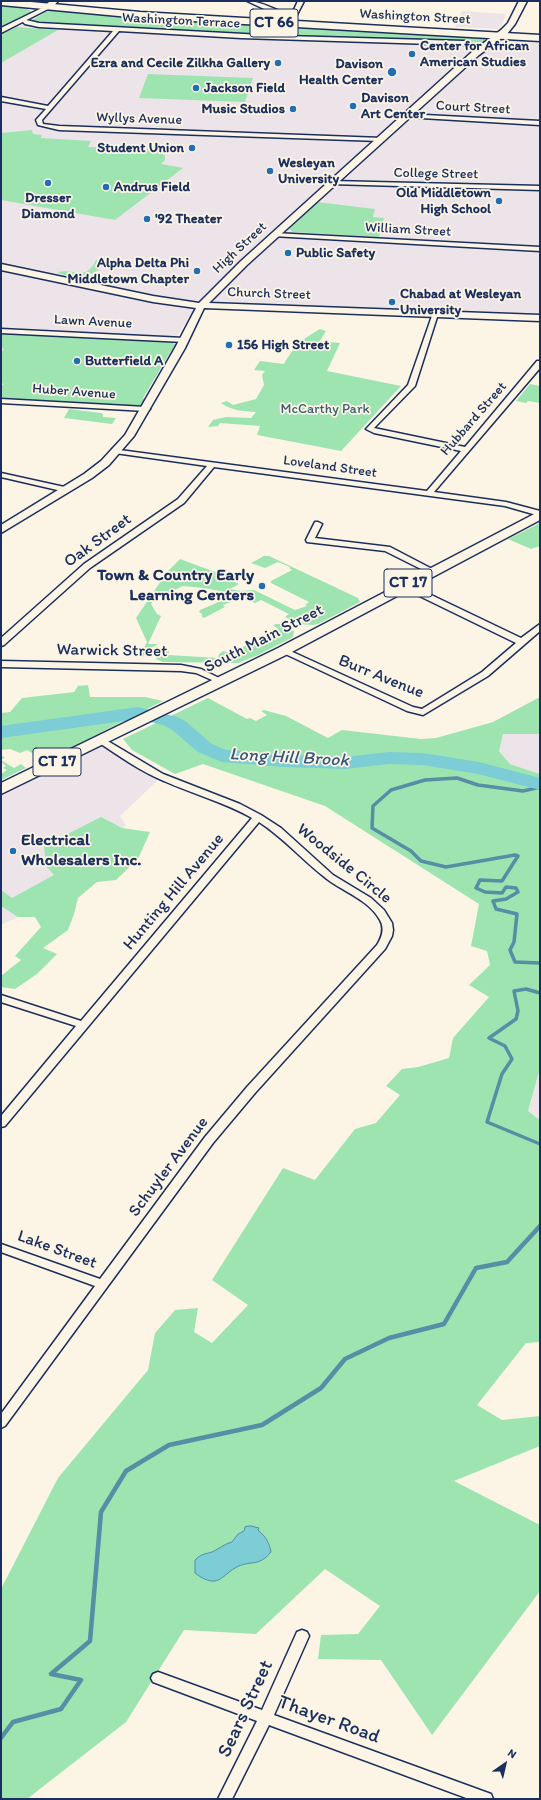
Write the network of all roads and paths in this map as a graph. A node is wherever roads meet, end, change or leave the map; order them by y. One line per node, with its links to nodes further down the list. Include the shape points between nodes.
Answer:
1 (250, 1): 7 (street)
2 (301, 1): 7 (street)
3 (522, 1): 10 (street, High Street, via 511,24)
4 (1, 2): 5 (highway, Washington Street / CT 66)
5 (51, 4): 6 (street); 7 (highway, Washington Street / CT 66, via 140,15)
6 (24, 20): 8 (street, Washington Terrace, via 35,25); 9 (street)
7 (292, 20): 10 (highway, Washington Street / CT 66); 11 (street)
8 (117, 30): 11 (street, Washington Terrace); 15 (street)
9 (1, 31)
10 (500, 36): 12 (highway, Washington Street / CT 66); 13 (street, High Street)
11 (283, 37): 13 (street, Washington Terrace, via 464,43)
12 (540, 38)
13 (480, 50): 16 (street, High Street)
14 (1, 99): 15 (street)
15 (50, 108): 18 (street, Wyllys Avenue, via 39,120 41,124 59,128)
16 (406, 116): 17 (street, Court Street); 18 (street, High Street)
17 (540, 123)
18 (380, 139): 19 (street, High Street)
19 (332, 184): 20 (street, College Street); 21 (street, High Street)
20 (540, 188)
21 (274, 235): 22 (street, William Street); 24 (street, High Street)
22 (540, 249)
23 (1, 267): 24 (street, Church Street, via 153,299)
24 (202, 306): 25 (street, Church Street); 28 (street, High Street)
25 (435, 314): 26 (street, Church Street); 32 (street, via 411,386 370,429)
26 (540, 318)
27 (1, 331): 28 (street, Lawn Avenue)
28 (184, 340): 31 (street, High Street)
29 (540, 363): 32 (street, Hubbard Street)
30 (1, 401): 31 (street, Huber Avenue)
31 (146, 410): 33 (street, High Street, via 134,430)
32 (465, 449): 37 (street, Hubbard Street)
33 (115, 451): 34 (street, Loveland Street); 36 (street, High Street, via 97,470)
34 (212, 464): 37 (street, Loveland Street); 45 (street, Oak Street, via 181,501 86,566)
35 (1, 476): 36 (street)
36 (66, 490): 40 (street, High Street)
37 (429, 493): 38 (street, Loveland Street, via 506,504)
38 (540, 514): 41 (main road, South Main Street / CT 17)
39 (318, 524): 41 (street, via 310,540 387,549)
40 (1, 530)
41 (432, 570): 42 (main road, South Main Street / CT 17)
42 (404, 585): 44 (street); 46 (main road, South Main Street / CT 17)
43 (540, 628): 44 (street, Burr Avenue)
44 (522, 642): 46 (street, Burr Avenue, via 485,674 423,712 410,710)
45 (1, 643)
46 (283, 651): 48 (main road, South Main Street / CT 17)
47 (1, 664): 48 (street, Warwick Street, via 181,668 198,671)
48 (221, 681): 49 (main road, South Main Street / CT 17)
49 (107, 737): 50 (main road, South Main Street / CT 17); 51 (street, via 168,779)
50 (1, 789)
51 (258, 816): 52 (street, Woodside Circle, via 331,877 380,911 388,929); 54 (street, Hunting Hill Avenue)
52 (381, 946): 57 (street, Schuyler Avenue, via 209,1140)
53 (1, 998): 54 (street)
54 (83, 1025): 55 (street, Hunting Hill Avenue)
55 (1, 1123)
56 (1, 1248): 57 (street, Lake Street)
57 (102, 1284): 58 (street, Schuyler Avenue)
58 (1, 1423)
59 (302, 1636): 61 (street, Sears Street)
60 (158, 1678): 61 (street, Thayer Road)
61 (266, 1718): 62 (street, Sears Street); 63 (street, Thayer Road)
62 (225, 1799)
63 (486, 1799)

